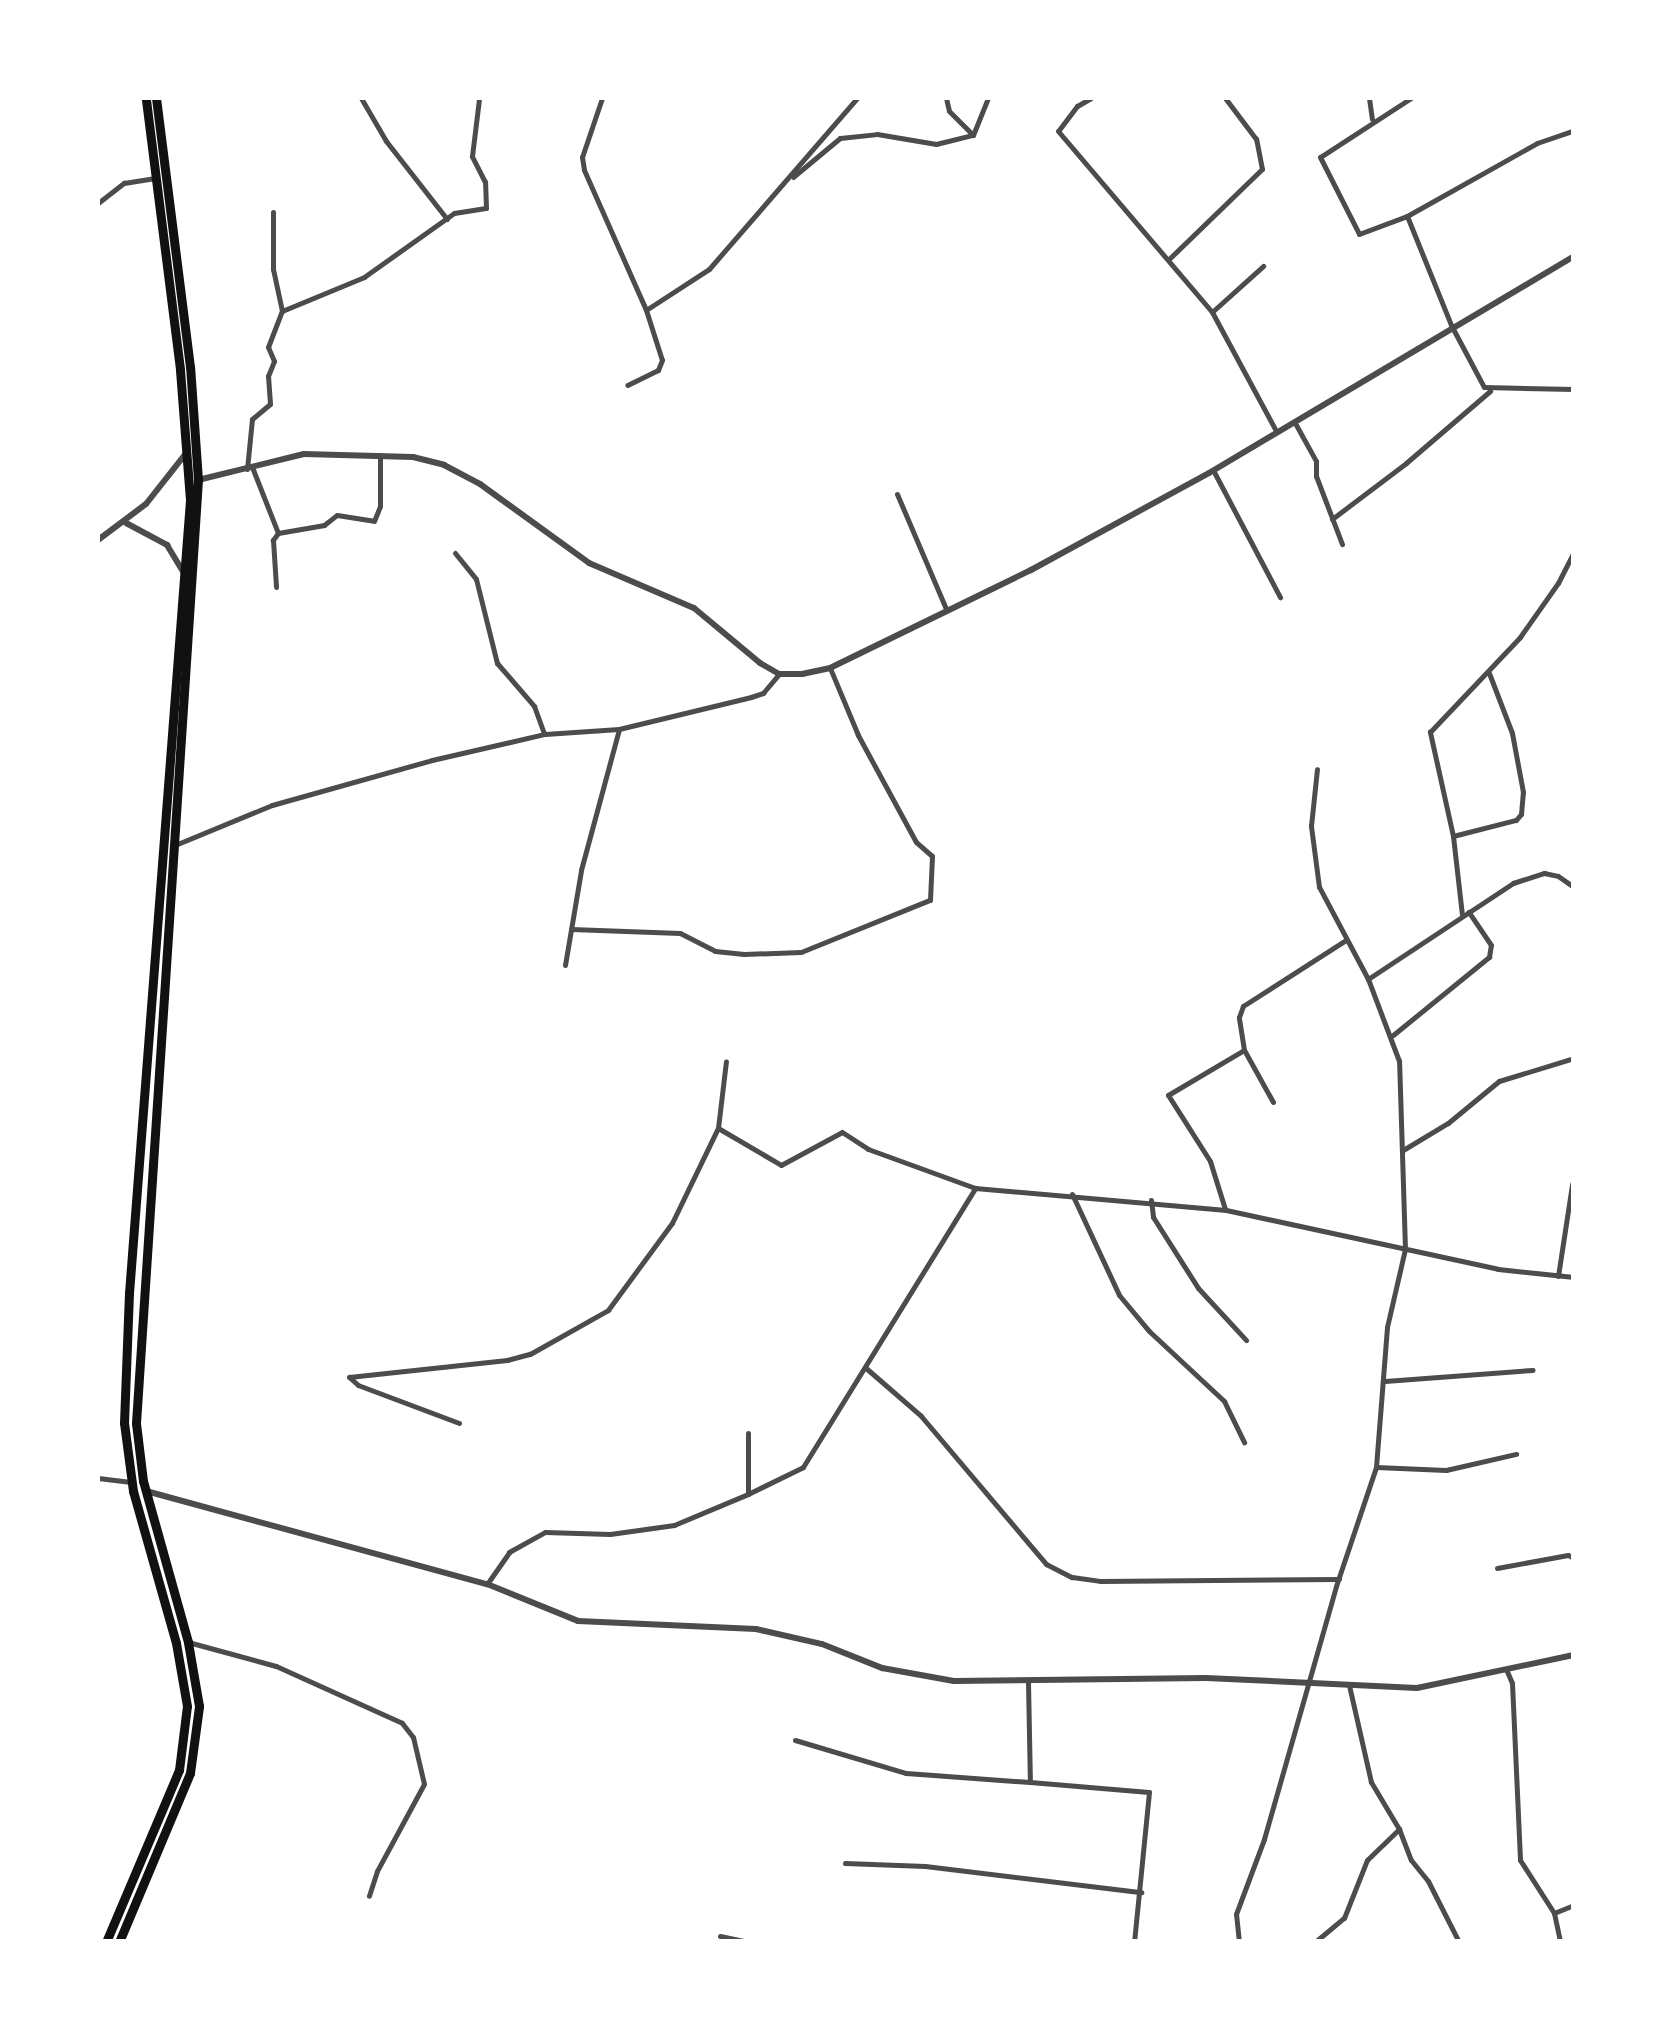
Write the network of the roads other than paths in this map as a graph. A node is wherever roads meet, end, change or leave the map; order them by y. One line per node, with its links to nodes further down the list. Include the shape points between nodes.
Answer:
1 (146, 98): 16 (main road)
2 (156, 98): 38 (main road)
3 (361, 98): 21 (street)
4 (602, 98): 25 (street, via 582,156 584,170)
5 (857, 98): 17 (street)
6 (946, 98): 15 (street, via 949,111)
7 (988, 98): 15 (street)
8 (1091, 98): 23 (street, via 1058,131)
9 (1225, 98): 23 (street, via 1256,139 1262,169)
10 (1369, 98): 13 (street)
11 (1411, 98): 13 (street)
12 (478, 99): 21 (street, via 472,156 485,182 486,208)
13 (1372, 119): 20 (street, via 1320,157 1359,234)
14 (1574, 130): 20 (street, via 1500,162)
15 (973, 134): 17 (street, via 936,144 877,134 840,138)
16 (157, 178): 18 (street, via 124,183); 34 (main road)
17 (778, 189): 25 (street, via 709,269)
18 (98, 203)
19 (273, 212): 26 (street, via 272,269)
20 (1406, 216): 28 (street)
21 (447, 219): 26 (street, via 364,277)
22 (1574, 256): 28 (street)
23 (1170, 258): 27 (street)
24 (1263, 266): 27 (street)
25 (646, 310): 29 (street, via 662,360 658,370)
26 (282, 311): 36 (street, via 268,347 274,361 270,404 252,419)
27 (1212, 312): 33 (street)
28 (1450, 325): 31 (street); 32 (street)
29 (628, 385)
30 (1574, 388): 31 (street)
31 (1490, 390): 40 (street)
32 (1294, 420): 33 (street); 40 (street, via 1316,462)
33 (1276, 431): 37 (street)
34 (188, 451): 41 (street); 47 (main road)
35 (380, 456): 36 (street, via 304,454); 42 (street, via 374,521 337,515); 53 (street, via 444,465 480,484 589,563 694,608)
36 (250, 468): 38 (street); 42 (street)
37 (1214, 470): 49 (street); 50 (street)
38 (198, 480): 58 (main road)
39 (897, 494): 50 (street)
40 (1332, 519): 44 (street)
41 (126, 524): 43 (street); 47 (street, via 167,546)
42 (278, 533): 48 (street)
43 (98, 540)
44 (1342, 544)
45 (1574, 551): 52 (street, via 1558,583)
46 (454, 553): 55 (street, via 476,579 497,663 534,706)
47 (186, 580): 90 (main road, via 130,1293 124,1423)
48 (276, 587)
49 (1280, 596)
50 (947, 611): 51 (street)
51 (830, 668): 53 (street); 61 (street, via 916,842 932,856 930,900 802,952 744,954 716,951 680,933)
52 (1489, 673): 57 (street, via 1430,732); 57 (street, via 1512,733 1521,814)
53 (779, 674): 54 (street, via 751,698)
54 (619, 730): 55 (street); 61 (street)
55 (545, 734): 58 (street, via 272,805)
56 (1318, 769): 62 (street, via 1311,826 1319,887)
57 (1454, 836): 60 (street)
58 (176, 845): 91 (main road, via 141,1294 136,1422)
59 (1574, 886): 60 (street, via 1558,876 1528,877)
60 (1466, 914): 64 (street); 65 (street, via 1491,945 1489,957)
61 (571, 929): 63 (street)
62 (1346, 940): 64 (street); 66 (street, via 1243,1006)
63 (565, 964)
64 (1368, 979): 65 (street)
65 (1393, 1036): 71 (street)
66 (1244, 1050): 69 (street); 76 (street, via 1168,1095 1210,1161)
67 (1574, 1058): 71 (street, via 1499,1081)
68 (726, 1061): 70 (street)
69 (1273, 1102)
70 (718, 1128): 73 (street, via 781,1165 842,1132 868,1149); 84 (street, via 672,1223 608,1310 507,1360 349,1376)
71 (1402, 1150): 77 (street)
72 (1572, 1184): 78 (street)
73 (976, 1188): 74 (street); 81 (street)
74 (1072, 1194): 75 (street); 86 (street, via 1118,1295 1224,1400)
75 (1151, 1200): 76 (street); 80 (street, via 1153,1217 1198,1288)
76 (1226, 1210): 77 (street)
77 (1406, 1249): 78 (street); 83 (street, via 1387,1327)
78 (1558, 1276): 79 (street)
79 (1574, 1277)
80 (1246, 1340)
81 (866, 1370): 92 (street, via 803,1467); 95 (street, via 920,1416 1046,1564 1072,1577)
82 (1533, 1370): 83 (street)
83 (1384, 1381): 88 (street)
84 (460, 1423)
85 (748, 1433): 92 (street)
86 (1244, 1442)
87 (1516, 1454): 88 (street, via 1446,1470)
88 (1376, 1467): 95 (street)
89 (98, 1478): 90 (street)
90 (132, 1482): 112 (main road, via 176,1643 186,1740)
91 (146, 1491): 96 (street); 97 (main road)
92 (748, 1494): 96 (street, via 674,1524 610,1534 545,1532 509,1552)
93 (1574, 1558): 94 (street)
94 (1497, 1568)
95 (1339, 1579): 100 (street)
96 (487, 1584): 101 (street, via 578,1621 756,1629 822,1644 882,1668 954,1681)
97 (188, 1642): 108 (street, via 276,1666 402,1723 412,1737 424,1784); 113 (main road, via 198,1742)
98 (1574, 1654): 99 (street)
99 (1504, 1667): 102 (street, via 1417,1688); 110 (street, via 1512,1683 1520,1860)
100 (1309, 1680): 101 (street); 102 (street); 116 (street, via 1236,1914)
101 (1028, 1682): 104 (street)
102 (1349, 1682): 105 (street, via 1371,1782)
103 (795, 1740): 104 (street, via 906,1774)
104 (1030, 1782): 107 (street, via 1149,1792)
105 (1399, 1828): 117 (street, via 1368,1860 1344,1918); 118 (street)
106 (845, 1864): 107 (street, via 925,1866)
107 (1141, 1892): 115 (street)
108 (369, 1896)
109 (1574, 1905): 110 (street)
110 (1554, 1913): 119 (street)
111 (720, 1936): 114 (street)
112 (106, 1942)
113 (119, 1942)
114 (748, 1942)
115 (1134, 1942)
116 (1240, 1942)
117 (1316, 1942)
118 (1459, 1942)
119 (1560, 1942)

